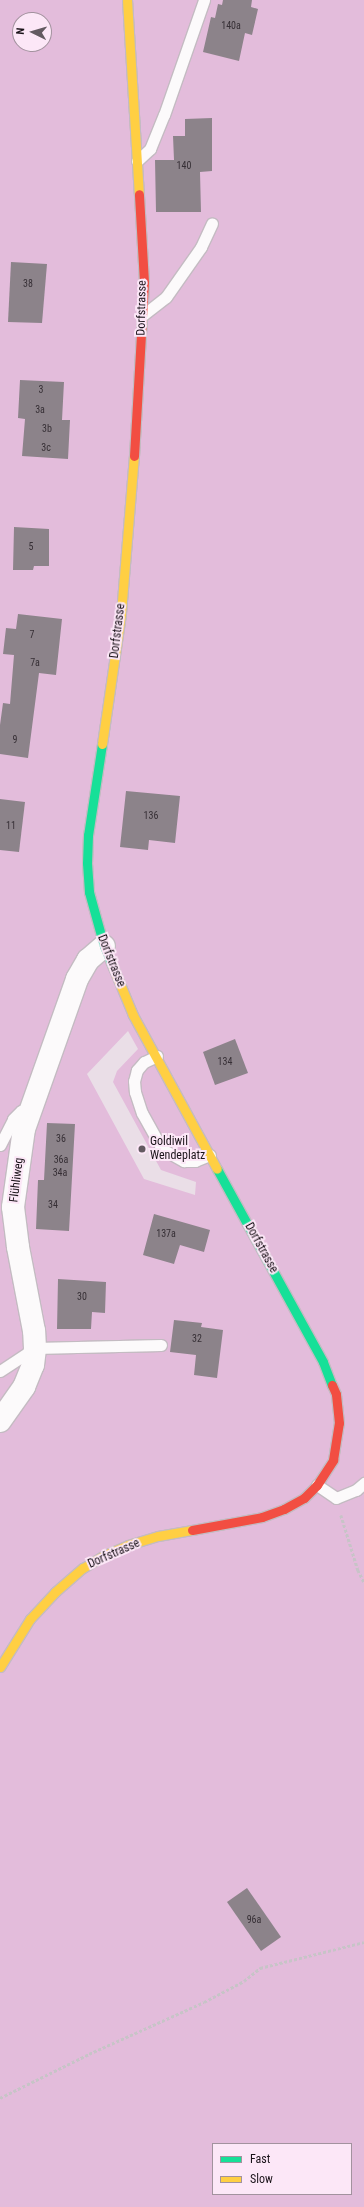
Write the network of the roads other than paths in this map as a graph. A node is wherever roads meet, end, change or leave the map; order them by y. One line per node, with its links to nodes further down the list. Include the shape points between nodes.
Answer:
1 (128, 0): 3 (street, Dorfstrasse)
2 (204, 0): 3 (lane, via 150,149)
3 (137, 162): 5 (street, Dorfstrasse, via 144,282)
4 (212, 223): 5 (lane, via 200,247 166,298)
5 (143, 315): 6 (street, Dorfstrasse, via 121,613 88,835 89,892)
6 (104, 946): 7 (street, Dorfstrasse, via 133,1015); 8 (street, Flühliweg, via 88,960 77,979)
7 (157, 1056): 10 (street, Dorfstrasse); 10 (lane, via 144,1062 137,1070 134,1081 142,1113 162,1150 184,1161 195,1161)
8 (31, 1108): 9 (lane, via 21,1111 14,1119); 12 (street, Flühliweg, via 24,1129 13,1207)
9 (0, 1145)
10 (210, 1156): 16 (street, Dorfstrasse, via 332,1381 338,1411 338,1435 333,1460)
11 (160, 1345): 12 (lane)
12 (35, 1348): 13 (lane); 14 (street, Flühliweg, via 33,1365 24,1387)
13 (0, 1371)
14 (0, 1421)
15 (364, 1483): 16 (lane, via 356,1490 336,1498)
16 (317, 1485): 17 (street, Dorfstrasse, via 304,1498 262,1517 158,1536 128,1545 83,1568 55,1592 30,1619)
17 (0, 1667)

